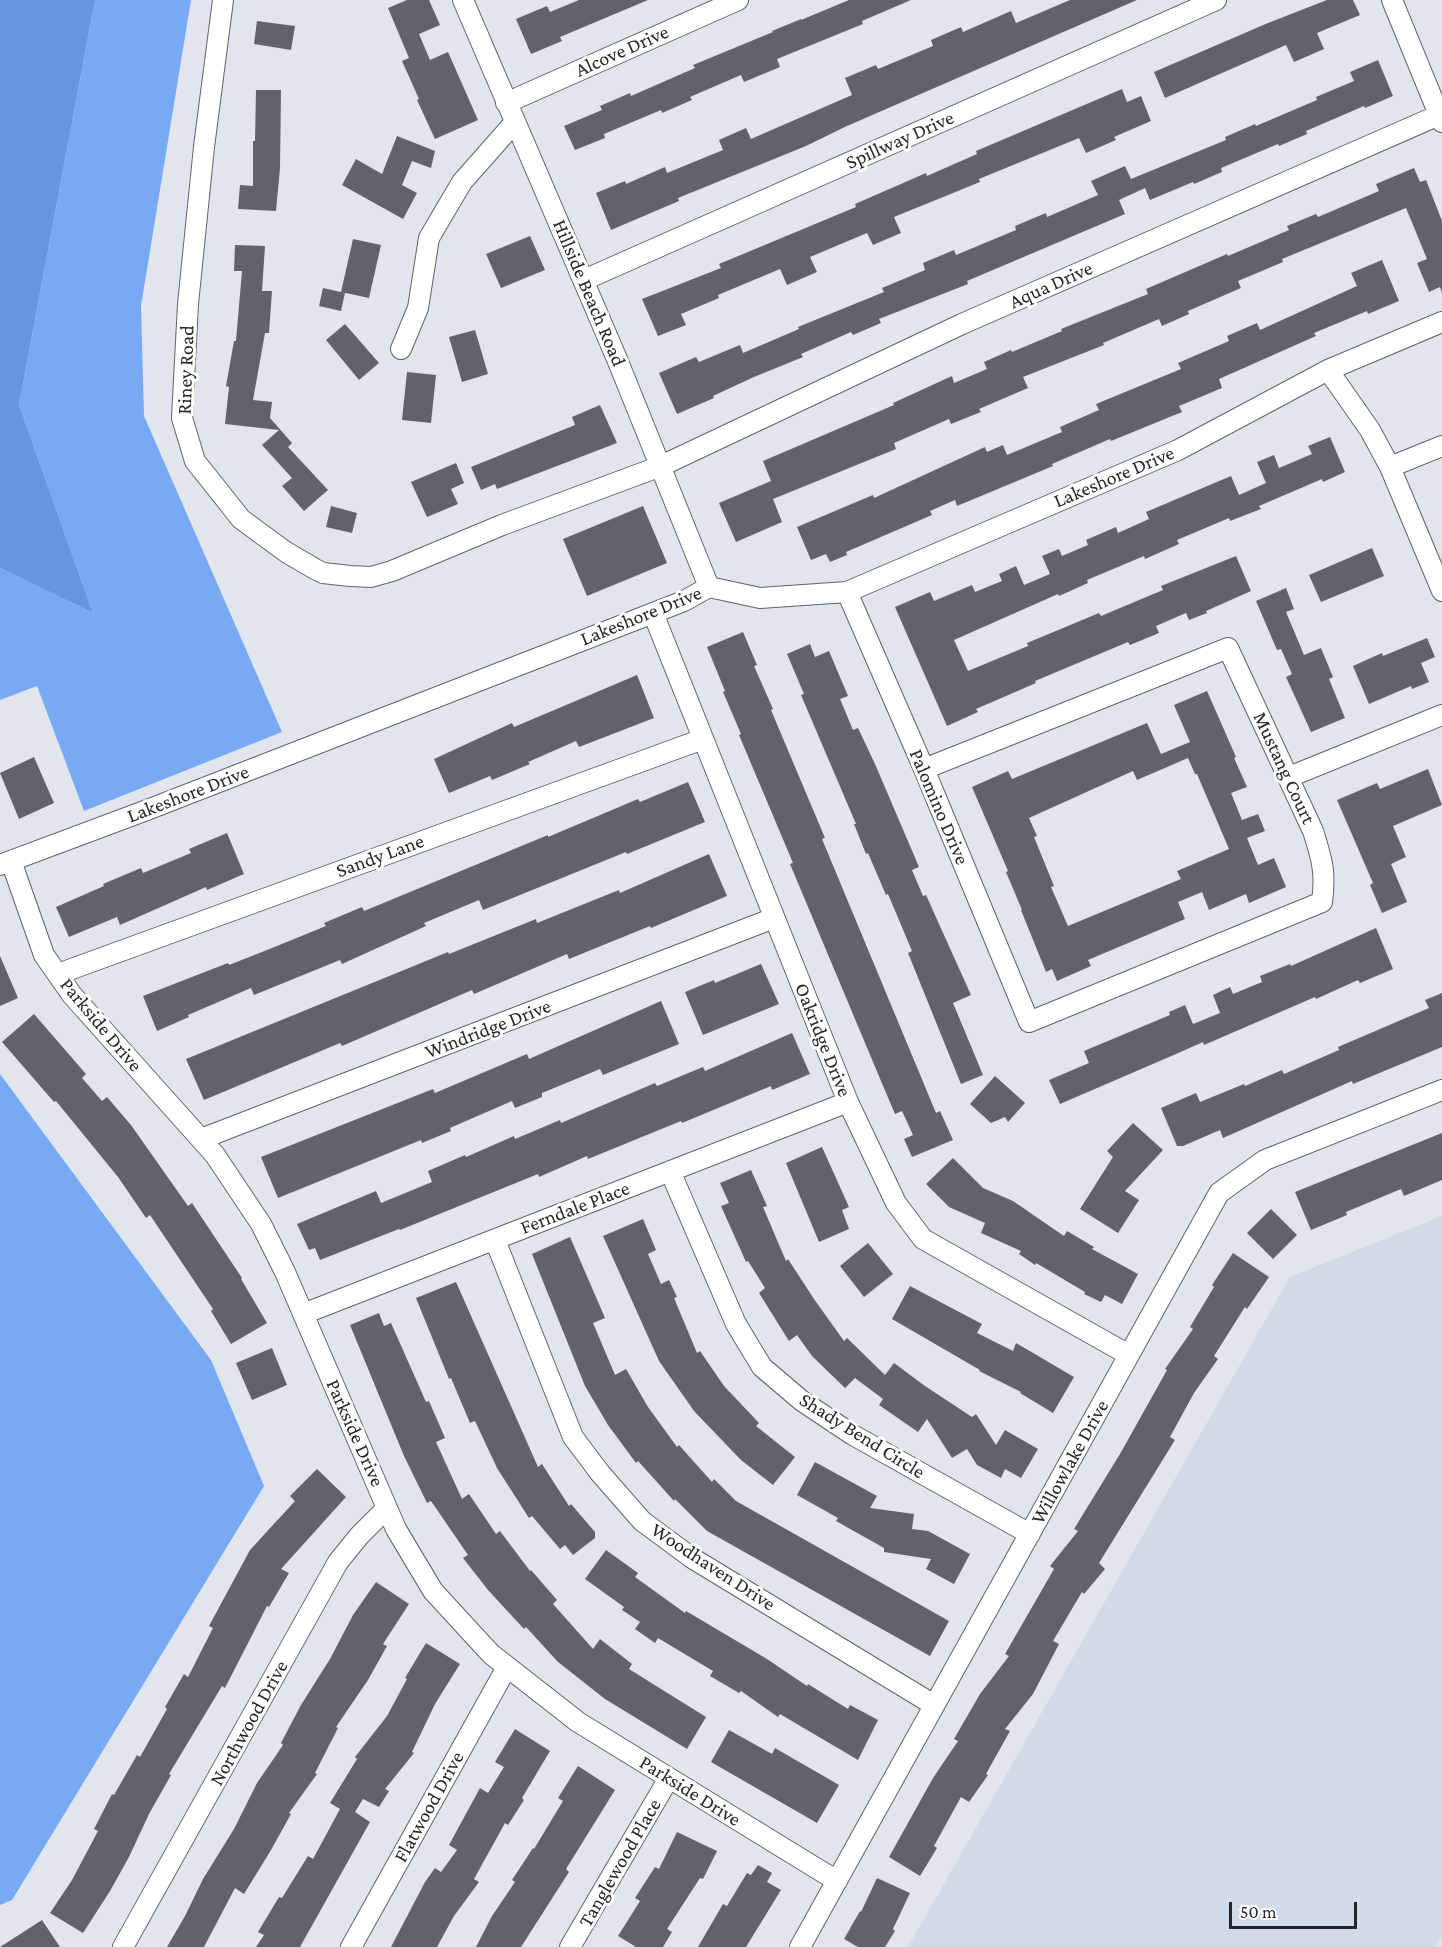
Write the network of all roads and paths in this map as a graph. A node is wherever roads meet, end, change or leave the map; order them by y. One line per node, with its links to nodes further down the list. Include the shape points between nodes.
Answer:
1 (223, 0): 14 (street, Riney Road, via 188,304 182,418 195,461 241,519 323,573 371,577)
2 (463, 0): 6 (street, Hillside Beach Road)
3 (738, 0): 6 (street, Alcove Drive)
4 (1216, 0): 9 (street, Spillway Drive)
5 (1392, 0): 7 (street)
6 (506, 103): 8 (street, Hillside Beach Road)
7 (1441, 118): 14 (street, Aqua Drive, via 962,324)
8 (515, 122): 9 (street, Hillside Beach Road); 11 (street, via 462,182 429,238 418,308)
9 (584, 280): 14 (street, Hillside Beach Road)
10 (1442, 322): 12 (street, Lakeshore Drive)
11 (401, 349)
12 (1328, 370): 15 (street, via 1370,430); 18 (street, Lakeshore Drive, via 1178,450)
13 (1442, 446): 15 (street)
14 (661, 466): 16 (street, Hillside Beach Road)
15 (1390, 467): 17 (street)
16 (709, 587): 18 (street, Lakeshore Drive, via 760,598); 19 (street, Lakeshore Drive)
17 (1442, 591)
18 (847, 592): 22 (street, Palomino Drive)
19 (653, 613): 21 (street, Oakridge Drive); 24 (street, Lakeshore Drive)
20 (1442, 715): 23 (street)
21 (703, 739): 25 (street, Oakridge Drive); 26 (street, Sandy Lane)
22 (924, 769): 23 (street, Mustang Court, via 1228,648); 27 (street, Palomino Drive)
23 (1289, 777): 27 (street, Mustang Court, via 1322,858 1322,902)
24 (6, 863): 26 (street, Parkside Drive, via 44,955)
25 (774, 918): 29 (street, Oakridge Drive); 30 (street, Windridge Drive)
26 (57, 974): 30 (street, Parkside Drive)
27 (1029, 1022)
28 (1442, 1090): 34 (street, Willowlake Drive, via 1265,1160 1219,1193)
29 (848, 1102): 31 (street, Ferndale Place); 34 (street, Oakridge Drive, via 896,1203 922,1239)
30 (201, 1140): 33 (street, Parkside Drive, via 261,1224)
31 (670, 1171): 32 (street, Ferndale Place); 36 (street, Shady Bend Circle, via 736,1324 762,1367 802,1401 853,1435)
32 (495, 1240): 33 (street, Ferndale Place); 38 (street, Woodhaven Drive, via 573,1437 642,1521 692,1558)
33 (303, 1314): 35 (street, Parkside Drive)
34 (1129, 1355): 36 (street, Willowlake Drive)
35 (387, 1508): 37 (street, Parkside Drive, via 433,1591); 41 (street, Northwood Drive, via 338,1562)
36 (1030, 1534): 38 (street, Willowlake Drive)
37 (507, 1667): 39 (street, Parkside Drive, via 578,1722); 42 (street, Flatwood Drive)
38 (934, 1705): 40 (street, Willowlake Drive)
39 (669, 1778): 40 (street, Parkside Drive); 43 (street, Tanglewood Place)
40 (837, 1881): 44 (street, Willowlake Drive)
41 (123, 1947)
42 (351, 1947)
43 (570, 1947)
44 (800, 1947)

